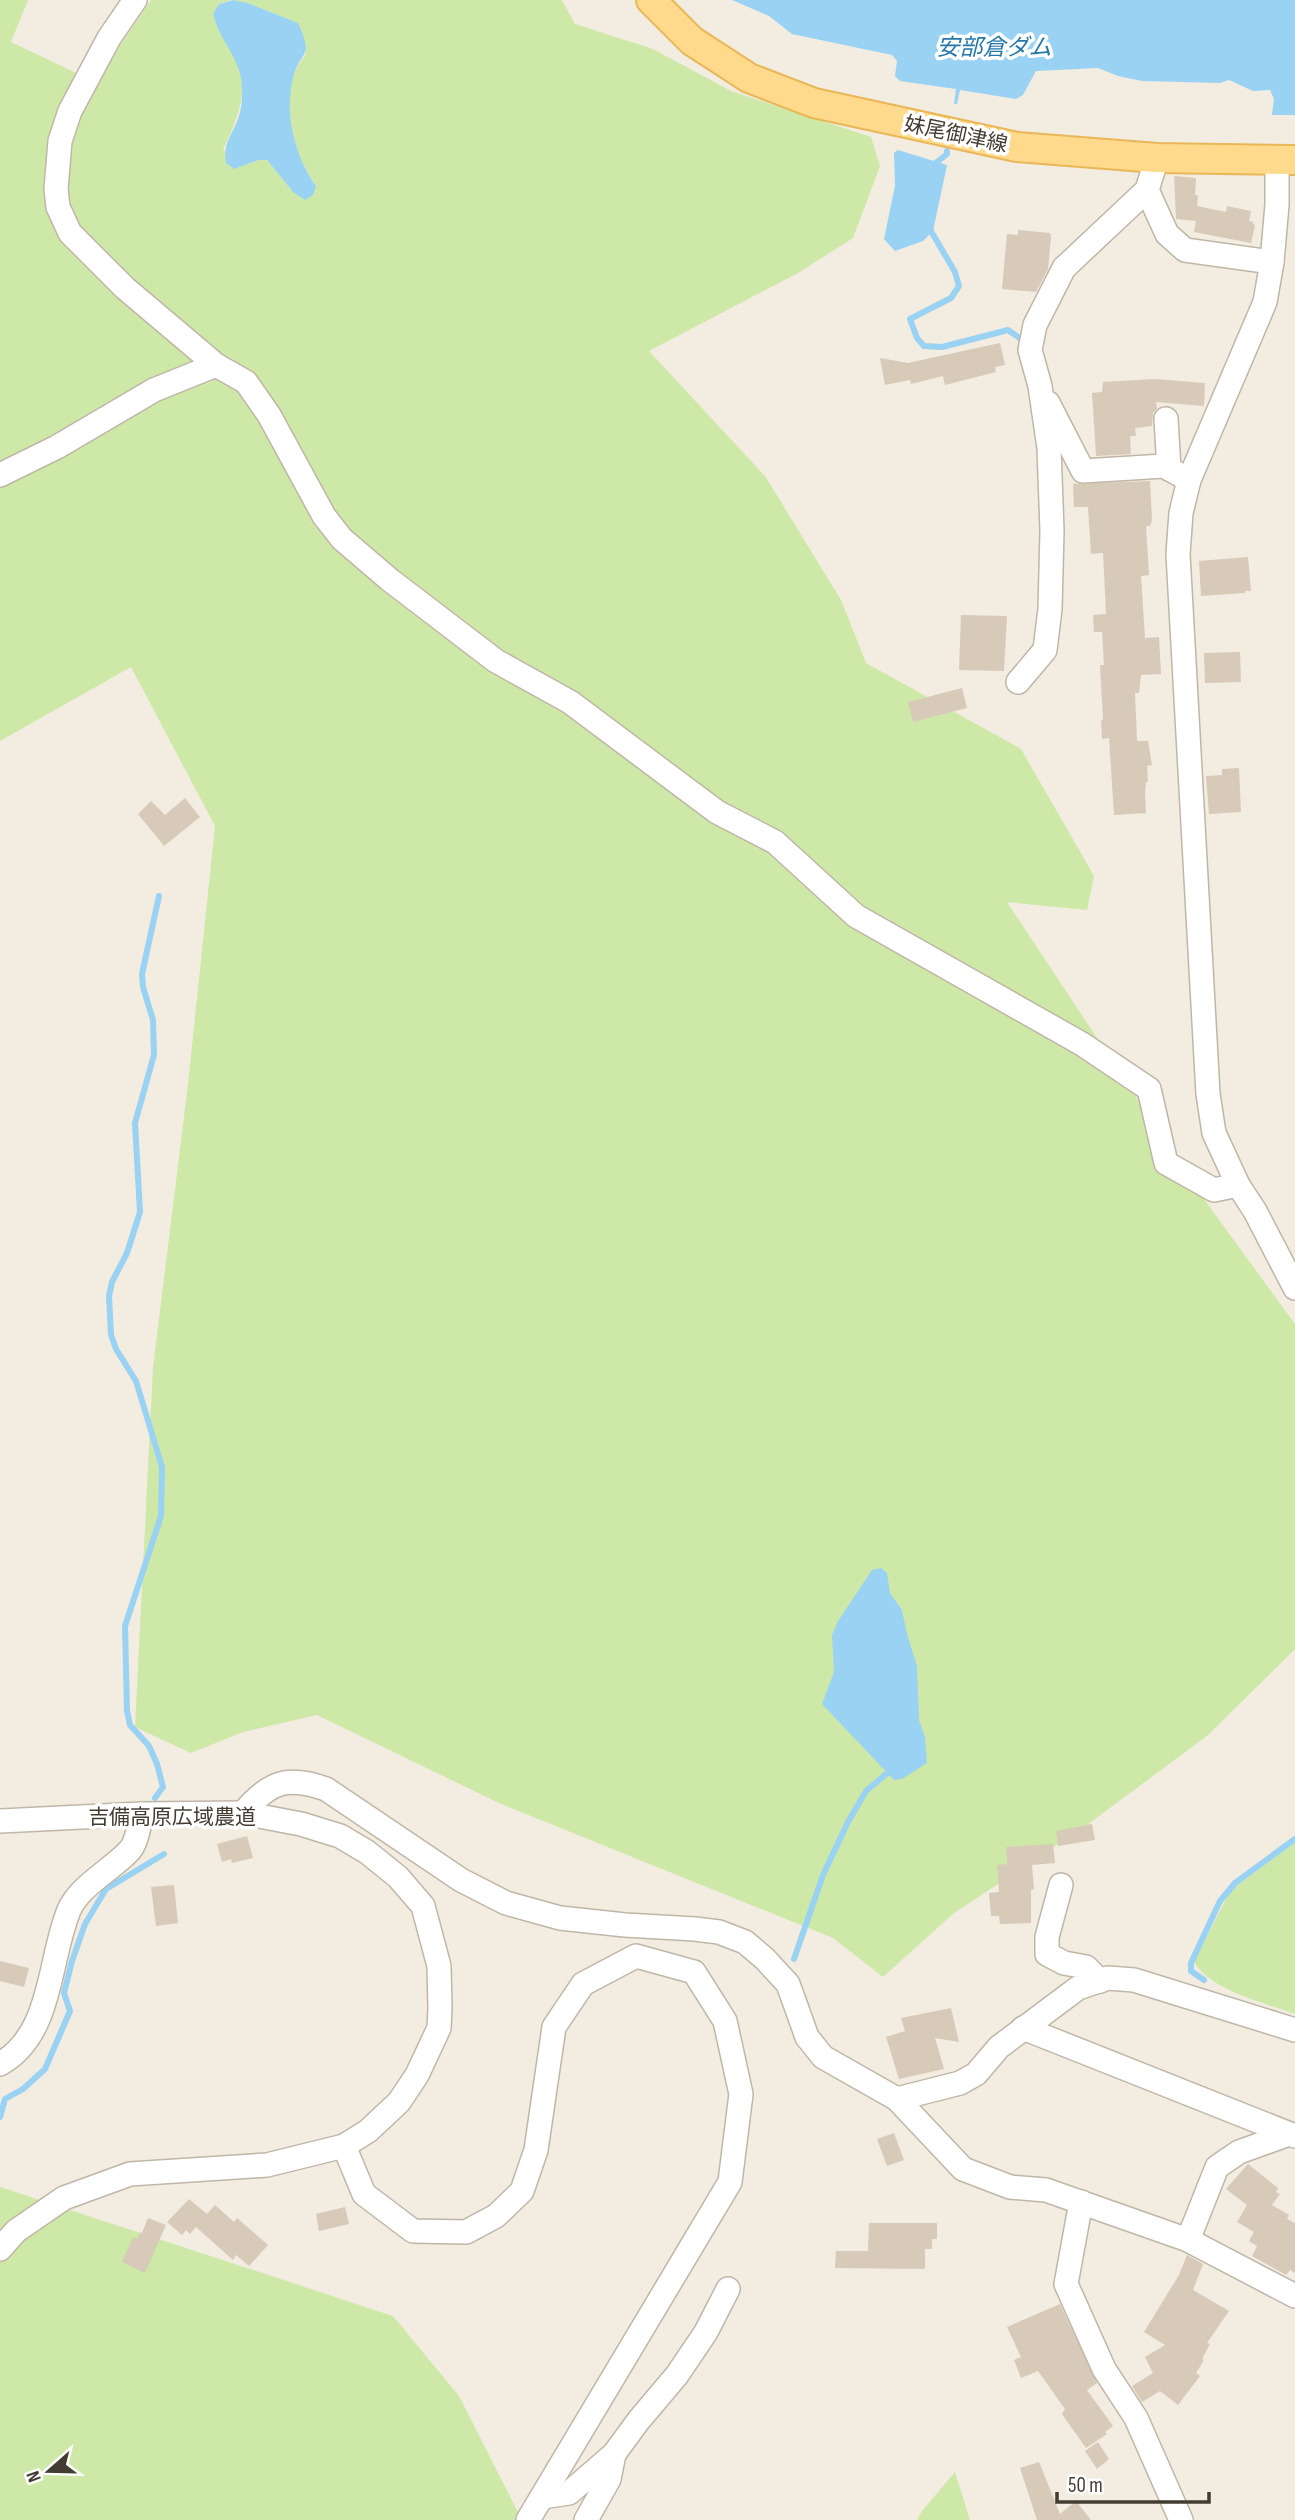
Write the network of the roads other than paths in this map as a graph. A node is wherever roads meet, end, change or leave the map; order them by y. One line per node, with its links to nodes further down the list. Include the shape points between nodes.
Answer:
1 (135, 0): 7 (street, via 70,111 61,141 58,207 70,233 125,288)
2 (651, 0): 3 (main road, 妹尾御津線, via 692,41 749,78 814,103 1017,147)
3 (1157, 158): 4 (main road, 妹尾御津線); 5 (street)
4 (1286, 161): 6 (street)
5 (1147, 190): 6 (street, via 1167,234 1185,250); 8 (street, via 1064,268 1035,325 1030,350)
6 (1272, 262): 11 (street, via 1265,302)
7 (216, 365): 10 (street, via 153,390); 13 (street, via 246,382 324,516 342,539 390,580 496,662 570,702 717,812 775,842 856,916 1082,1044 1149,1089 1166,1163 1214,1191)
8 (1040, 386): 11 (street, via 1083,471 1164,466); 12 (street, via 1049,448 1050,609 1045,650)
9 (1166, 419): 11 (street)
10 (0, 475)
11 (1179, 475): 13 (street, via 1178,554 1208,1094 1214,1133)
12 (1018, 682)
13 (1238, 1185): 14 (street)
14 (1295, 1288)
15 (243, 1813): 16 (street, 吉備高原広域農道); 23 (street, via 258,1795 283,1781 308,1783 326,1789 461,1880 506,1903 560,1918 707,1930 745,1942 788,1984 807,2037 823,2057); 25 (street, 吉備高原広域農道, via 340,1836 398,1877 423,1906 439,1966 439,2028 399,2102)
16 (142, 1814): 17 (street, 吉備高原広域農道); 22 (street, via 132,1848 69,1908 38,2023 13,2057)
17 (0, 1821)
18 (1061, 1885): 19 (street, via 1046,1937 1047,1954 1086,1967)
19 (1100, 1981): 20 (street, via 1078,1988); 21 (street, via 1134,1980)
20 (1023, 2028): 23 (street, via 976,2074 960,2083); 24 (street)
21 (1295, 2030)
22 (0, 2064)
23 (897, 2099): 26 (street, via 963,2169 1010,2187 1046,2190)
24 (1292, 2135): 27 (street, via 1239,2152 1217,2168)
25 (344, 2146): 28 (street, 吉備高原広域農道, via 267,2165 130,2174 64,2198 16,2231); 32 (street, via 364,2194 413,2231 466,2232 496,2216 522,2191 536,2150 554,2027 583,1984 636,1956 694,1972 725,2021 741,2094 730,2182)
26 (1081, 2202): 27 (street); 35 (street, via 1066,2284 1104,2369 1136,2418)
27 (1188, 2240): 30 (street)
28 (0, 2249)
29 (728, 2289): 31 (street, via 677,2375)
30 (1295, 2296)
31 (614, 2454): 32 (street, via 569,2493); 34 (street, via 609,2479)
32 (542, 2497): 33 (street)
33 (528, 2520)
34 (586, 2520)
35 (1181, 2520)

